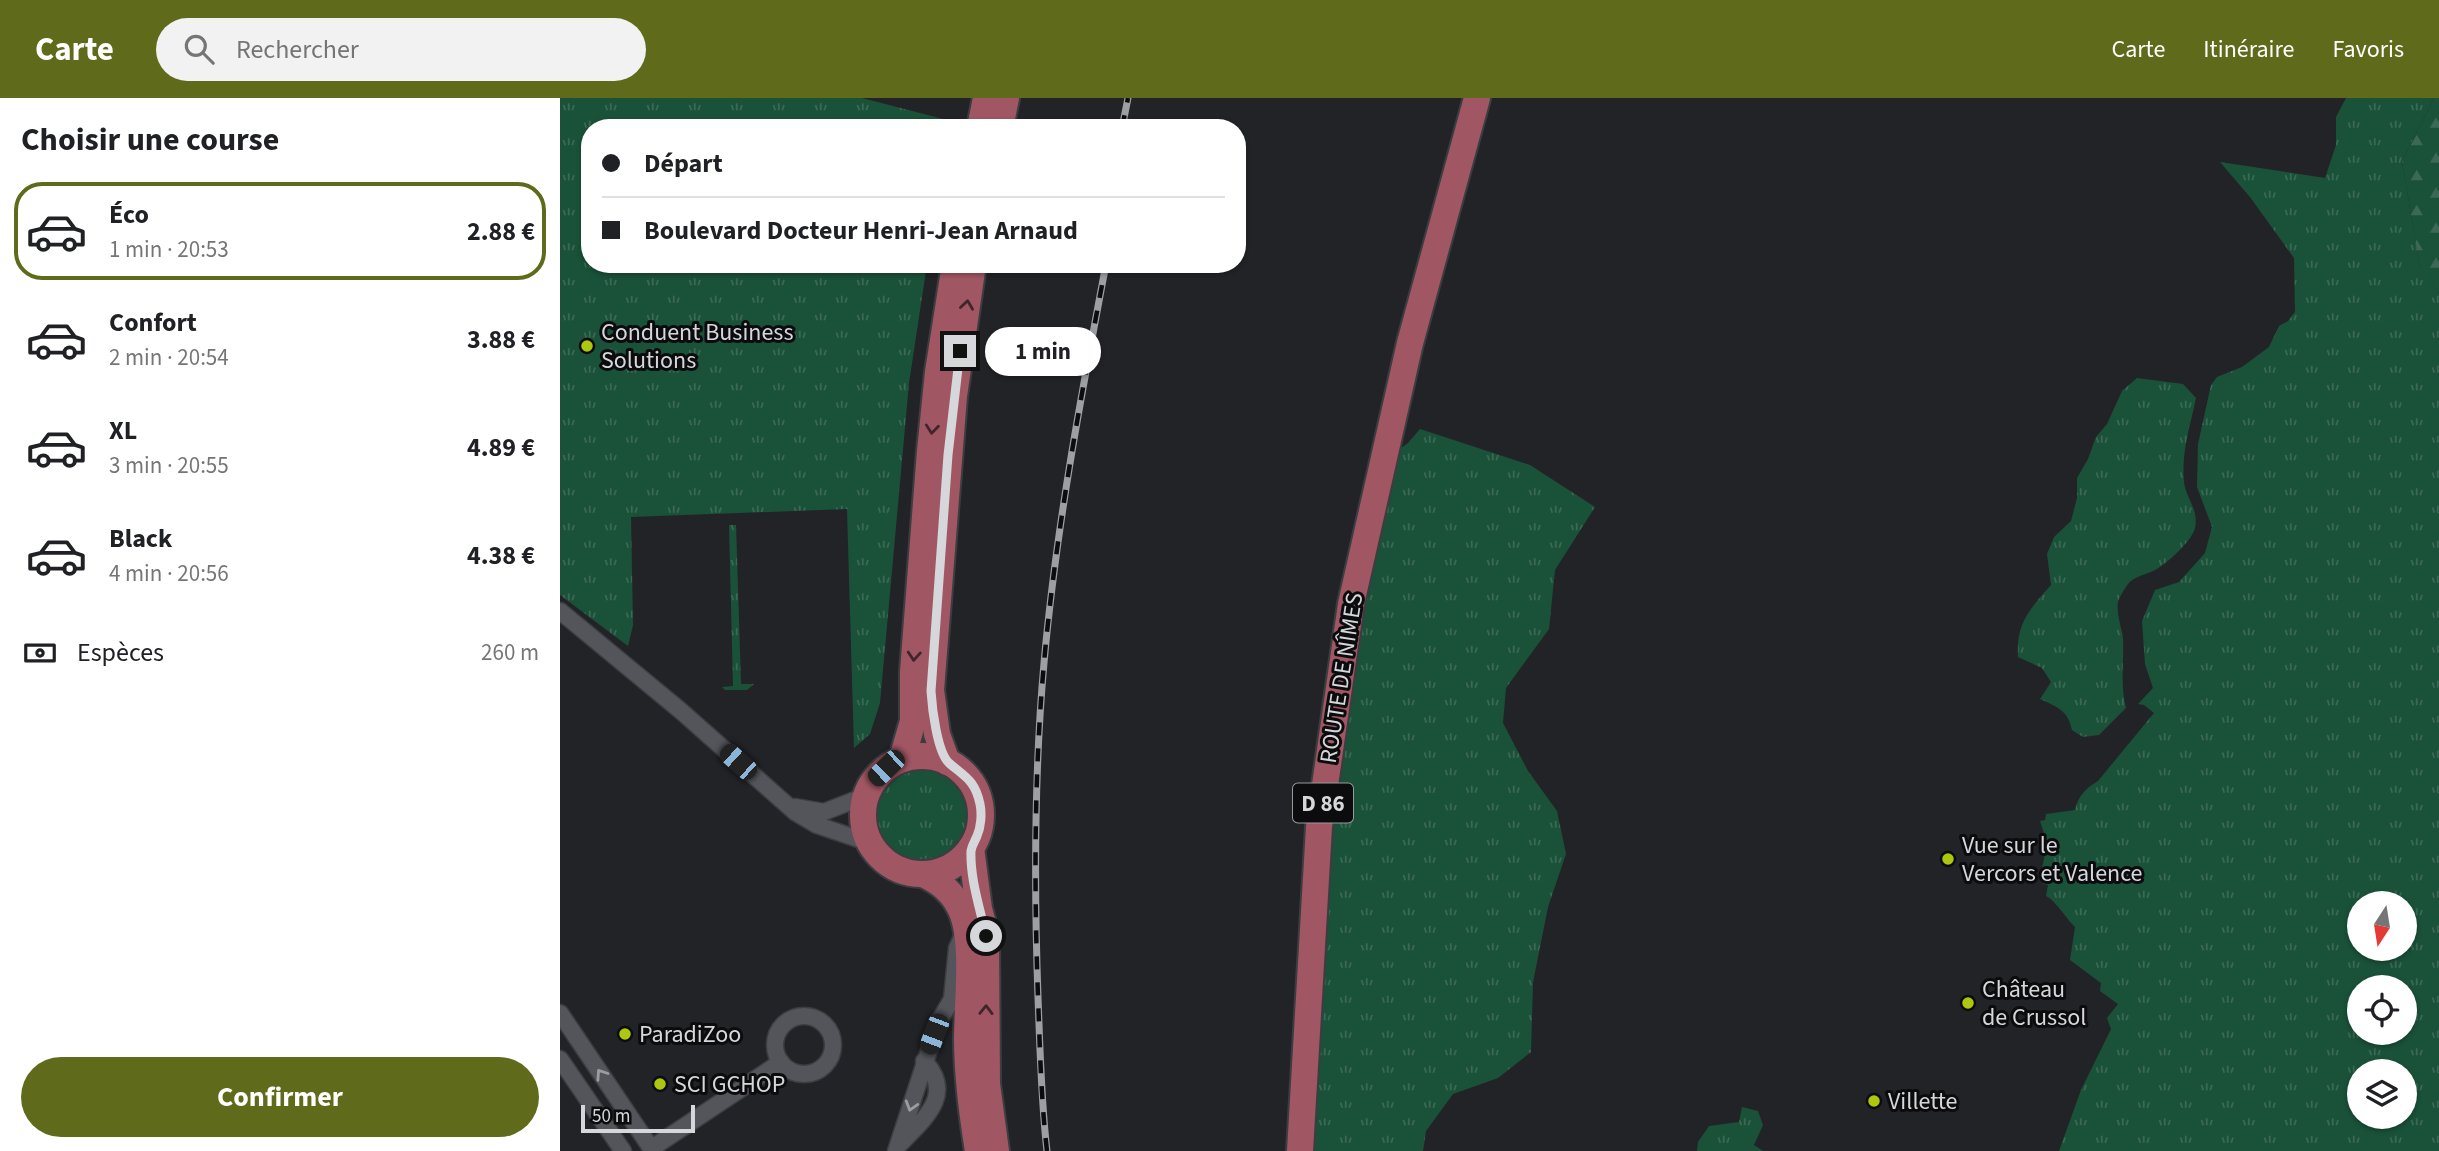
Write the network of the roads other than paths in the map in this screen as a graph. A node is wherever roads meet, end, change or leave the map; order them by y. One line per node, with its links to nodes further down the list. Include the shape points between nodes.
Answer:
1 (986, 98): 4 (main road)
2 (1006, 98): 5 (main road)
3 (1477, 98): 26 (main road, ROUTE DE NÎMES / D 86, via 1410,343 1351,604 1319,827)
4 (982, 119)
5 (1002, 119)
6 (954, 273): 9 (main road, one-way to 9, via 930,451 913,721)
7 (972, 273): 10 (main road, one-way to 7, via 937,734 931,691 954,396)
8 (560, 611): 12 (street)
9 (902, 759): 10 (main road, via 923,756); 11 (main road, via 886,768)
10 (947, 762): 14 (main road, via 969,780 979,799 981,821)
11 (865, 796): 12 (street, via 824,812); 13 (main road, via 863,818)
12 (786, 804): 13 (street, via 806,820)
13 (870, 843): 15 (main road, via 891,866)
14 (971, 848): 15 (main road, via 950,867); 25 (main road, one-way to 14, via 987,1084 986,936)
15 (923, 874): 16 (main road, via 956,899)
16 (967, 926): 20 (street, via 957,948 950,1005 938,1023); 24 (main road, via 969,1082)
17 (560, 1013): 21 (street, one-way to 17)
18 (560, 1059): 22 (street)
19 (781, 1062): 21 (street)
20 (897, 1148)
21 (653, 1150): 23 (street, via 640,1144)
22 (623, 1151)
23 (630, 1151)
24 (978, 1151)
25 (996, 1151)
26 (1300, 1151)

